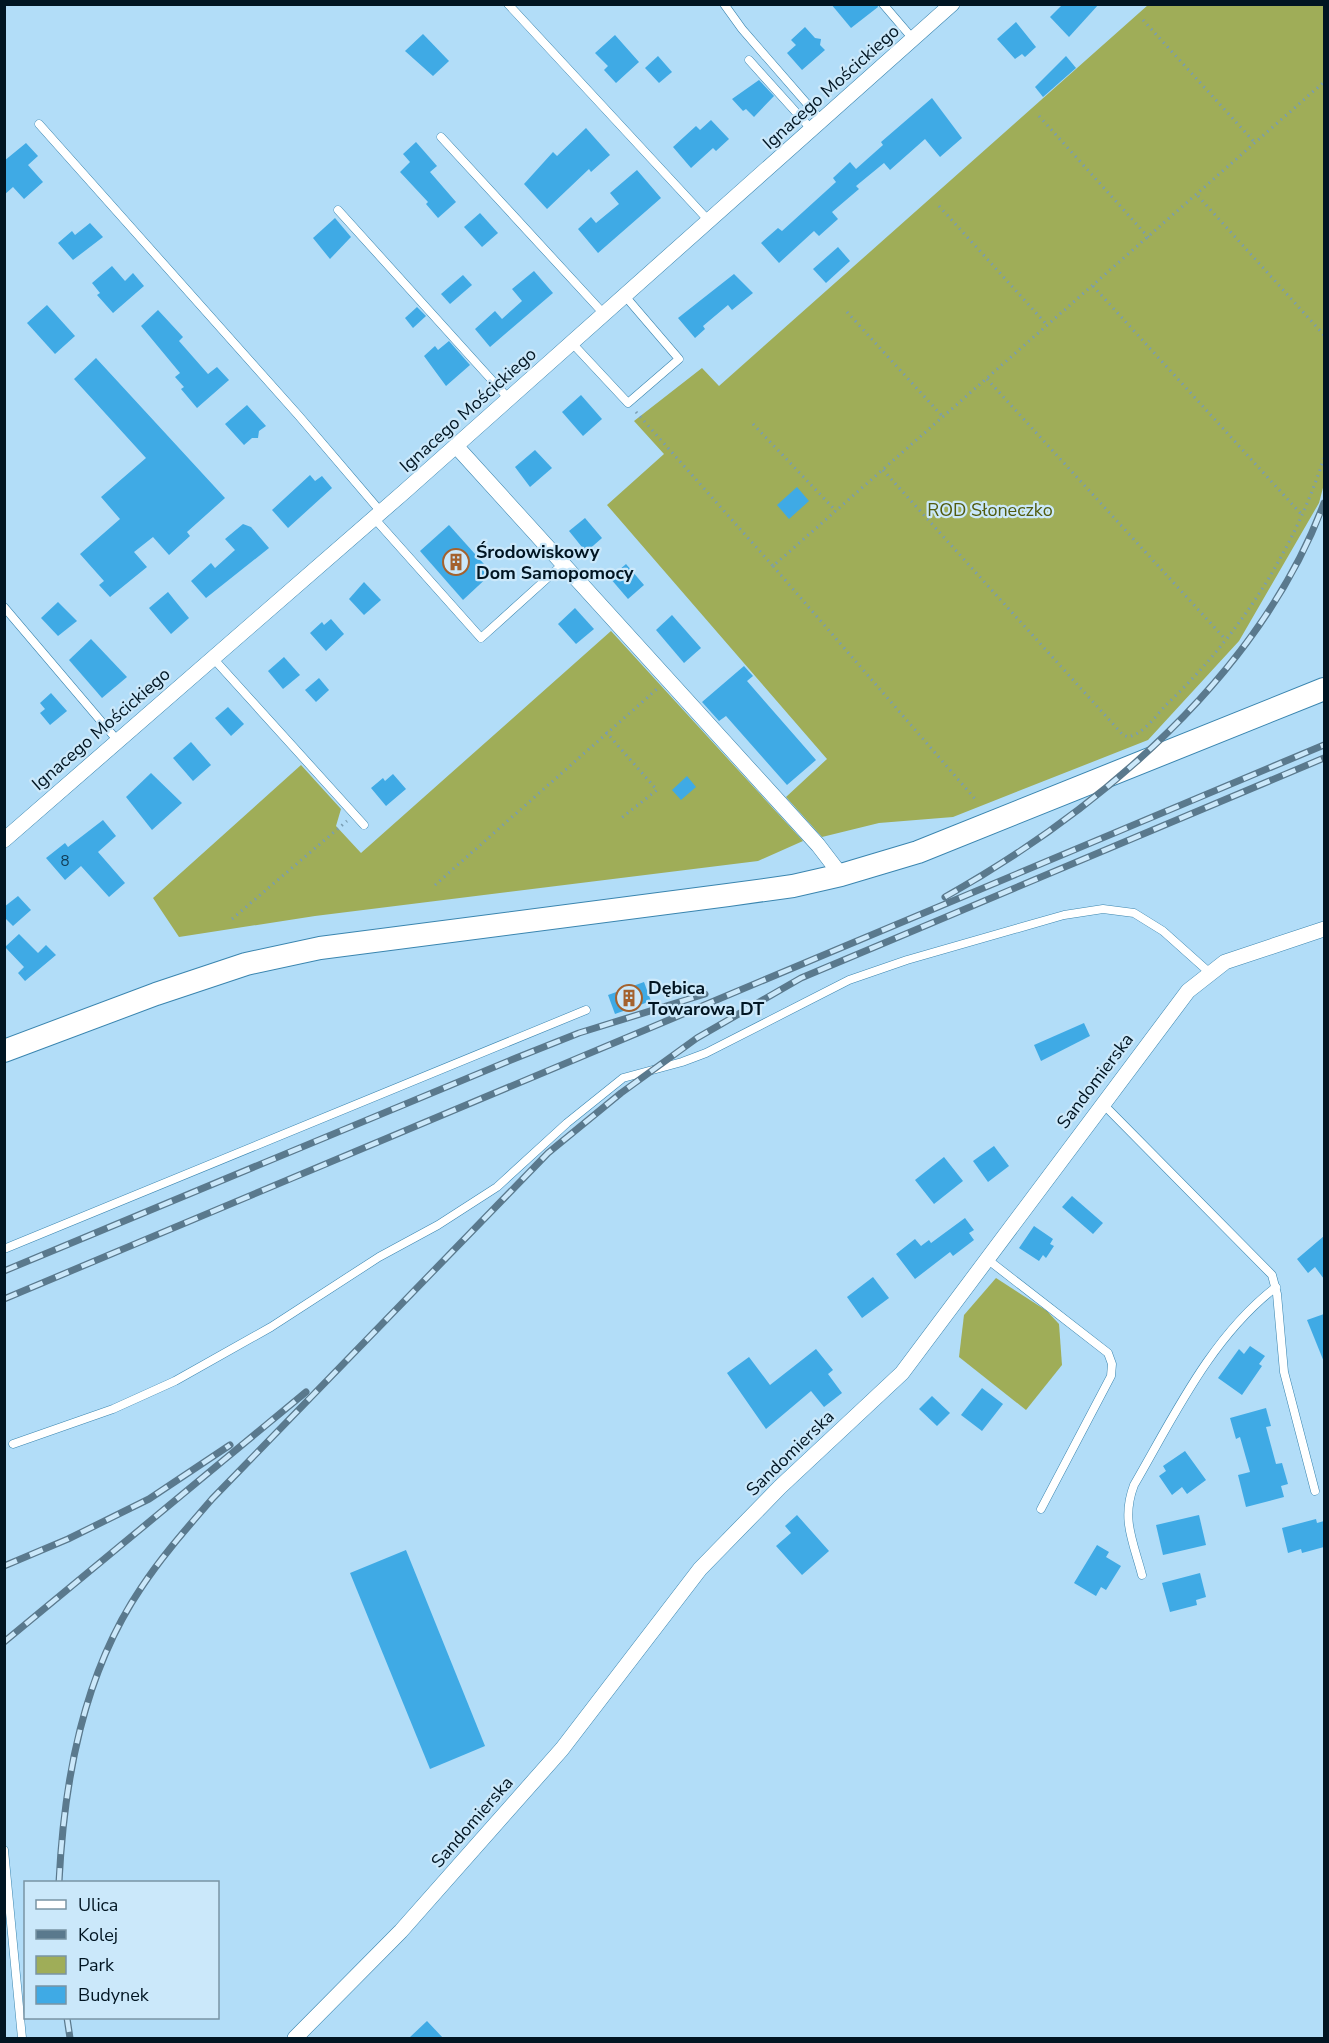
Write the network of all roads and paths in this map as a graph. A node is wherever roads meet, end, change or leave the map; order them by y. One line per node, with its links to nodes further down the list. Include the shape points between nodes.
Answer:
1 (508, 4): 17 (lane)
2 (724, 4): 11 (lane)
3 (883, 4): 6 (lane)
4 (952, 4): 6 (street, Ignacego Mościckiego)
5 (1143, 20): 13 (path)
6 (913, 39): 11 (street, Ignacego Mościckiego)
7 (749, 60): 11 (lane)
8 (1324, 82): 13 (path)
9 (1039, 116): 18 (path)
10 (39, 124): 35 (lane, via 299,416)
11 (817, 125): 17 (street, Ignacego Mościckiego)
12 (441, 137): 22 (lane)
13 (1256, 144): 14 (path)
14 (1198, 196): 18 (path); 24 (path)
15 (939, 206): 23 (path)
16 (338, 210): 27 (lane)
17 (709, 221): 20 (street, Ignacego Mościckiego)
18 (1149, 238): 19 (path)
19 (1093, 286): 23 (path); 36 (path)
20 (625, 296): 22 (street, Ignacego Mościckiego); 28 (lane, via 679,359)
21 (847, 312): 29 (path)
22 (604, 314): 25 (street, Ignacego Mościckiego)
23 (1048, 326): 26 (path)
24 (1324, 335)
25 (572, 343): 27 (street, Ignacego Mościckiego); 28 (lane)
26 (987, 379): 29 (path); 40 (path)
27 (509, 399): 31 (street, Ignacego Mościckiego)
28 (628, 403): 38 (path)
29 (943, 417): 33 (path)
30 (753, 424): 34 (path)
31 (456, 446): 35 (street, Ignacego Mościckiego); 37 (street)
32 (1324, 458): 36 (path)
33 (883, 470): 34 (path); 40 (path, via 1123,735 1138,733)
34 (836, 511): 38 (path)
35 (378, 515): 37 (lane, via 481,638); 41 (street, Ignacego Mościckiego)
36 (1302, 515): 40 (path, via 1268,584)
37 (562, 564): 42 (street)
38 (772, 566): 46 (path)
39 (4, 607): 45 (lane)
40 (1226, 640)
41 (212, 657): 45 (street, Ignacego Mościckiego); 47 (lane)
42 (667, 680): 44 (path); 51 (street)
43 (1324, 689): 51 (street, via 918,852)
44 (606, 732): 48 (path, via 657,790); 52 (path)
45 (117, 740): 50 (street, Ignacego Mościckiego)
46 (976, 800)
47 (354, 815): 49 (lane); 53 (path)
48 (620, 819)
49 (364, 825)
50 (4, 840)
51 (841, 875): 57 (street, via 793,886 320,948 246,964)
52 (435, 885)
53 (232, 920)
54 (1324, 929): 55 (street, Sandomierska, via 1225,962)
55 (1210, 973): 58 (street, Sandomierska, via 1188,991); 62 (lane, via 1163,931 1134,913 1103,909 1064,915 849,980 706,1053 623,1078 497,1187 379,1257 271,1328 175,1381 113,1409)
56 (586, 1010): 59 (lane)
57 (4, 1051)
58 (1103, 1104): 60 (street, Sandomierska); 61 (lane, via 1272,1275)
59 (4, 1249)
60 (987, 1259): 64 (lane, via 1108,1353 1112,1364 1111,1376); 68 (street, Sandomierska, via 902,1374 780,1487 700,1569 562,1749 401,1931)
61 (1276, 1287): 63 (lane, via 1284,1372); 65 (lane, via 1214,1353 1134,1485 1127,1503 1127,1519)
62 (13, 1444)
63 (1315, 1491)
64 (1041, 1509)
65 (1142, 1575)
66 (4, 1850): 67 (lane)
67 (22, 2038)
68 (295, 2038)

